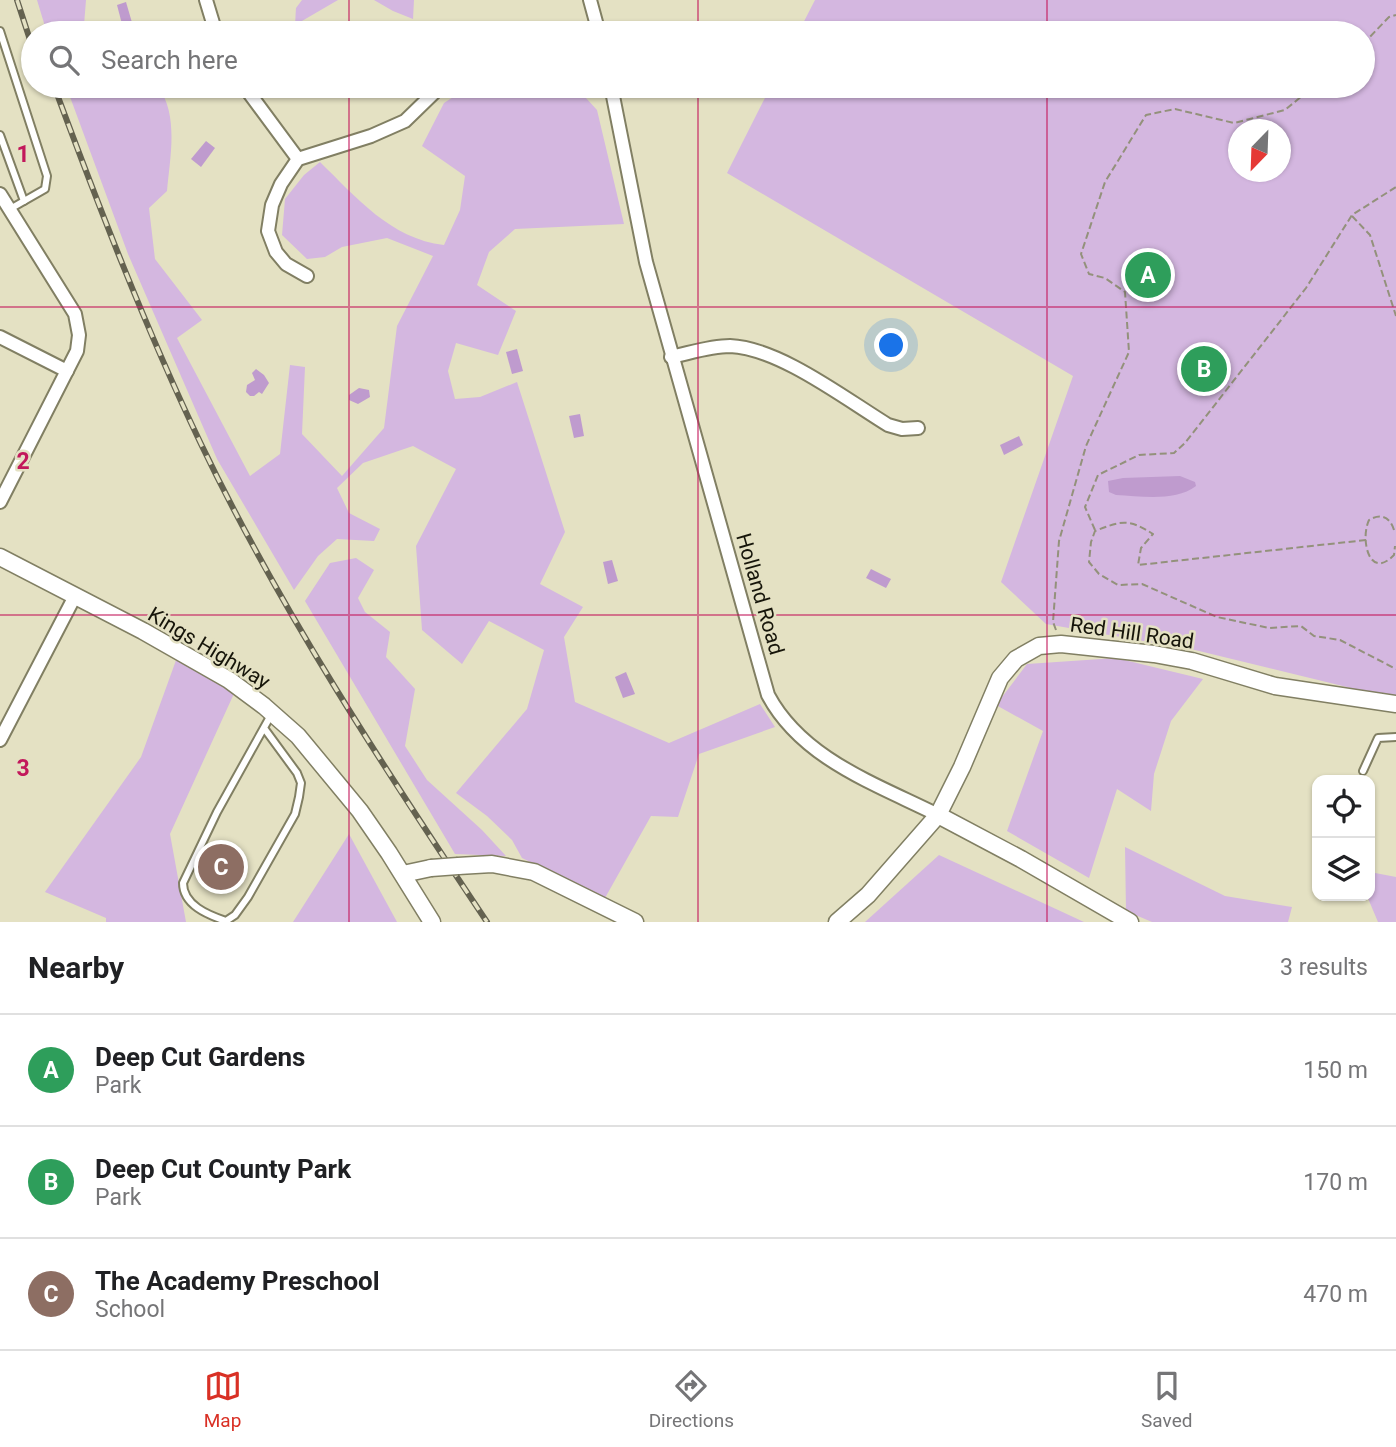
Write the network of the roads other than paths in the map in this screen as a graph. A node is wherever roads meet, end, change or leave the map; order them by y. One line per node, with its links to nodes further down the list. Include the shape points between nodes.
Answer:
1 (206, 0): 3 (street)
2 (590, 0): 4 (street)
3 (212, 21)
4 (596, 21)
5 (0, 32): 6 (lane)
6 (21, 96)
7 (22, 98): 14 (lane, via 47,176 45,189)
8 (253, 98): 12 (street)
9 (429, 98): 12 (street, via 405,121)
10 (613, 98): 18 (street, Holland Road, via 646,262)
11 (0, 135): 14 (lane)
12 (298, 159): 16 (street, via 272,205 268,231 276,253)
13 (0, 194): 15 (street)
14 (24, 201): 15 (lane)
15 (10, 209): 19 (street, via 71,306 79,327 77,351)
16 (307, 276)
17 (0, 337): 19 (street)
18 (671, 357): 20 (street, via 727,346 760,351 783,360 887,425); 30 (street, Holland Road, via 774,706 816,751)
19 (67, 371): 21 (street)
20 (918, 428)
21 (0, 502)
22 (0, 557): 23 (street, Kings Highway)
23 (75, 596): 25 (street, Kings Highway, via 229,680); 28 (street)
24 (1396, 704): 30 (street, Red Hill Road, via 1275,687 1154,654 1061,644 1039,646 1025,652 1000,678)
25 (273, 713): 26 (lane); 31 (street, Kings Highway, via 360,811)
26 (264, 728): 26 (lane, via 296,773 301,783 299,797 295,814 248,897 226,920 206,914 187,898 183,883)
27 (1396, 737): 29 (lane, via 1378,738)
28 (0, 740)
29 (1363, 771)
30 (938, 815): 34 (street, Red Hill Road, via 868,895); 35 (street, Holland Road)
31 (403, 874): 32 (street, Kings Highway); 33 (street, bridge, via 431,867 499,865 534,872)
32 (432, 922)
33 (635, 922)
34 (837, 922)
35 (1130, 922)

